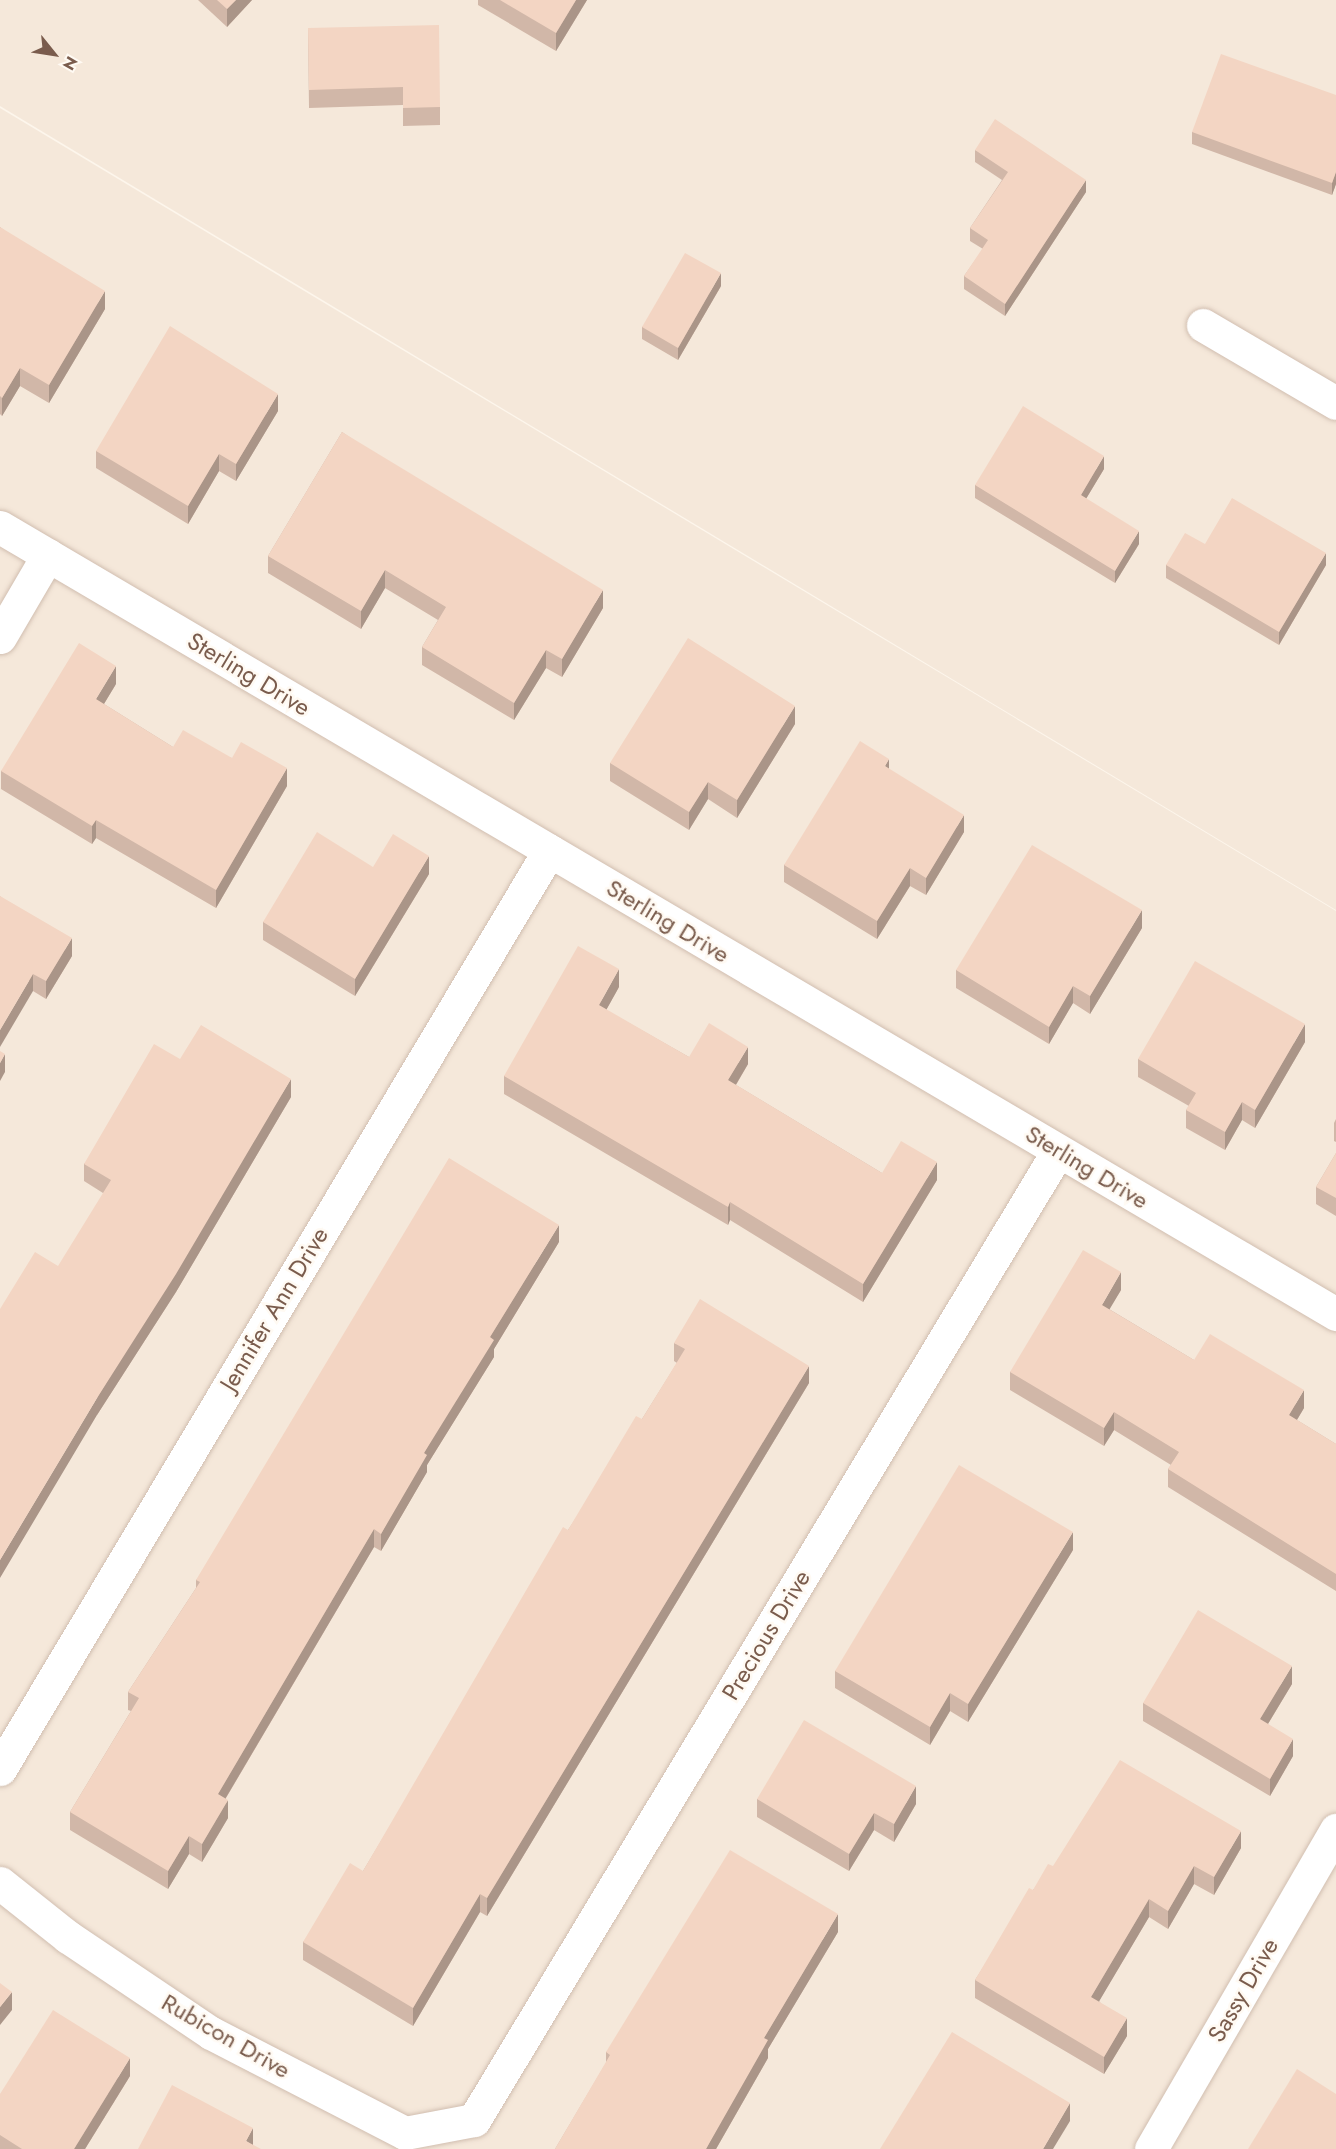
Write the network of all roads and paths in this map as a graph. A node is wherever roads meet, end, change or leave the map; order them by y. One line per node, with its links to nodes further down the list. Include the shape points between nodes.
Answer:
1 (1203, 326): 2 (street)
2 (1336, 402)
3 (0, 527): 4 (street, Sterling Drive)
4 (48, 555): 5 (street); 6 (street, Sterling Drive)
5 (0, 637)
6 (549, 851): 7 (street, Sterling Drive); 9 (street, Jennifer Ann Drive)
7 (1058, 1150): 8 (street, Sterling Drive); 12 (street, Precious Drive)
8 (1336, 1314)
9 (0, 1769)
10 (1336, 1830): 13 (street, Sassy Drive)
11 (0, 1883): 12 (street, Rubicon Drive, via 68,1937 212,2033 405,2133)
12 (474, 2120)
13 (1151, 2149)

